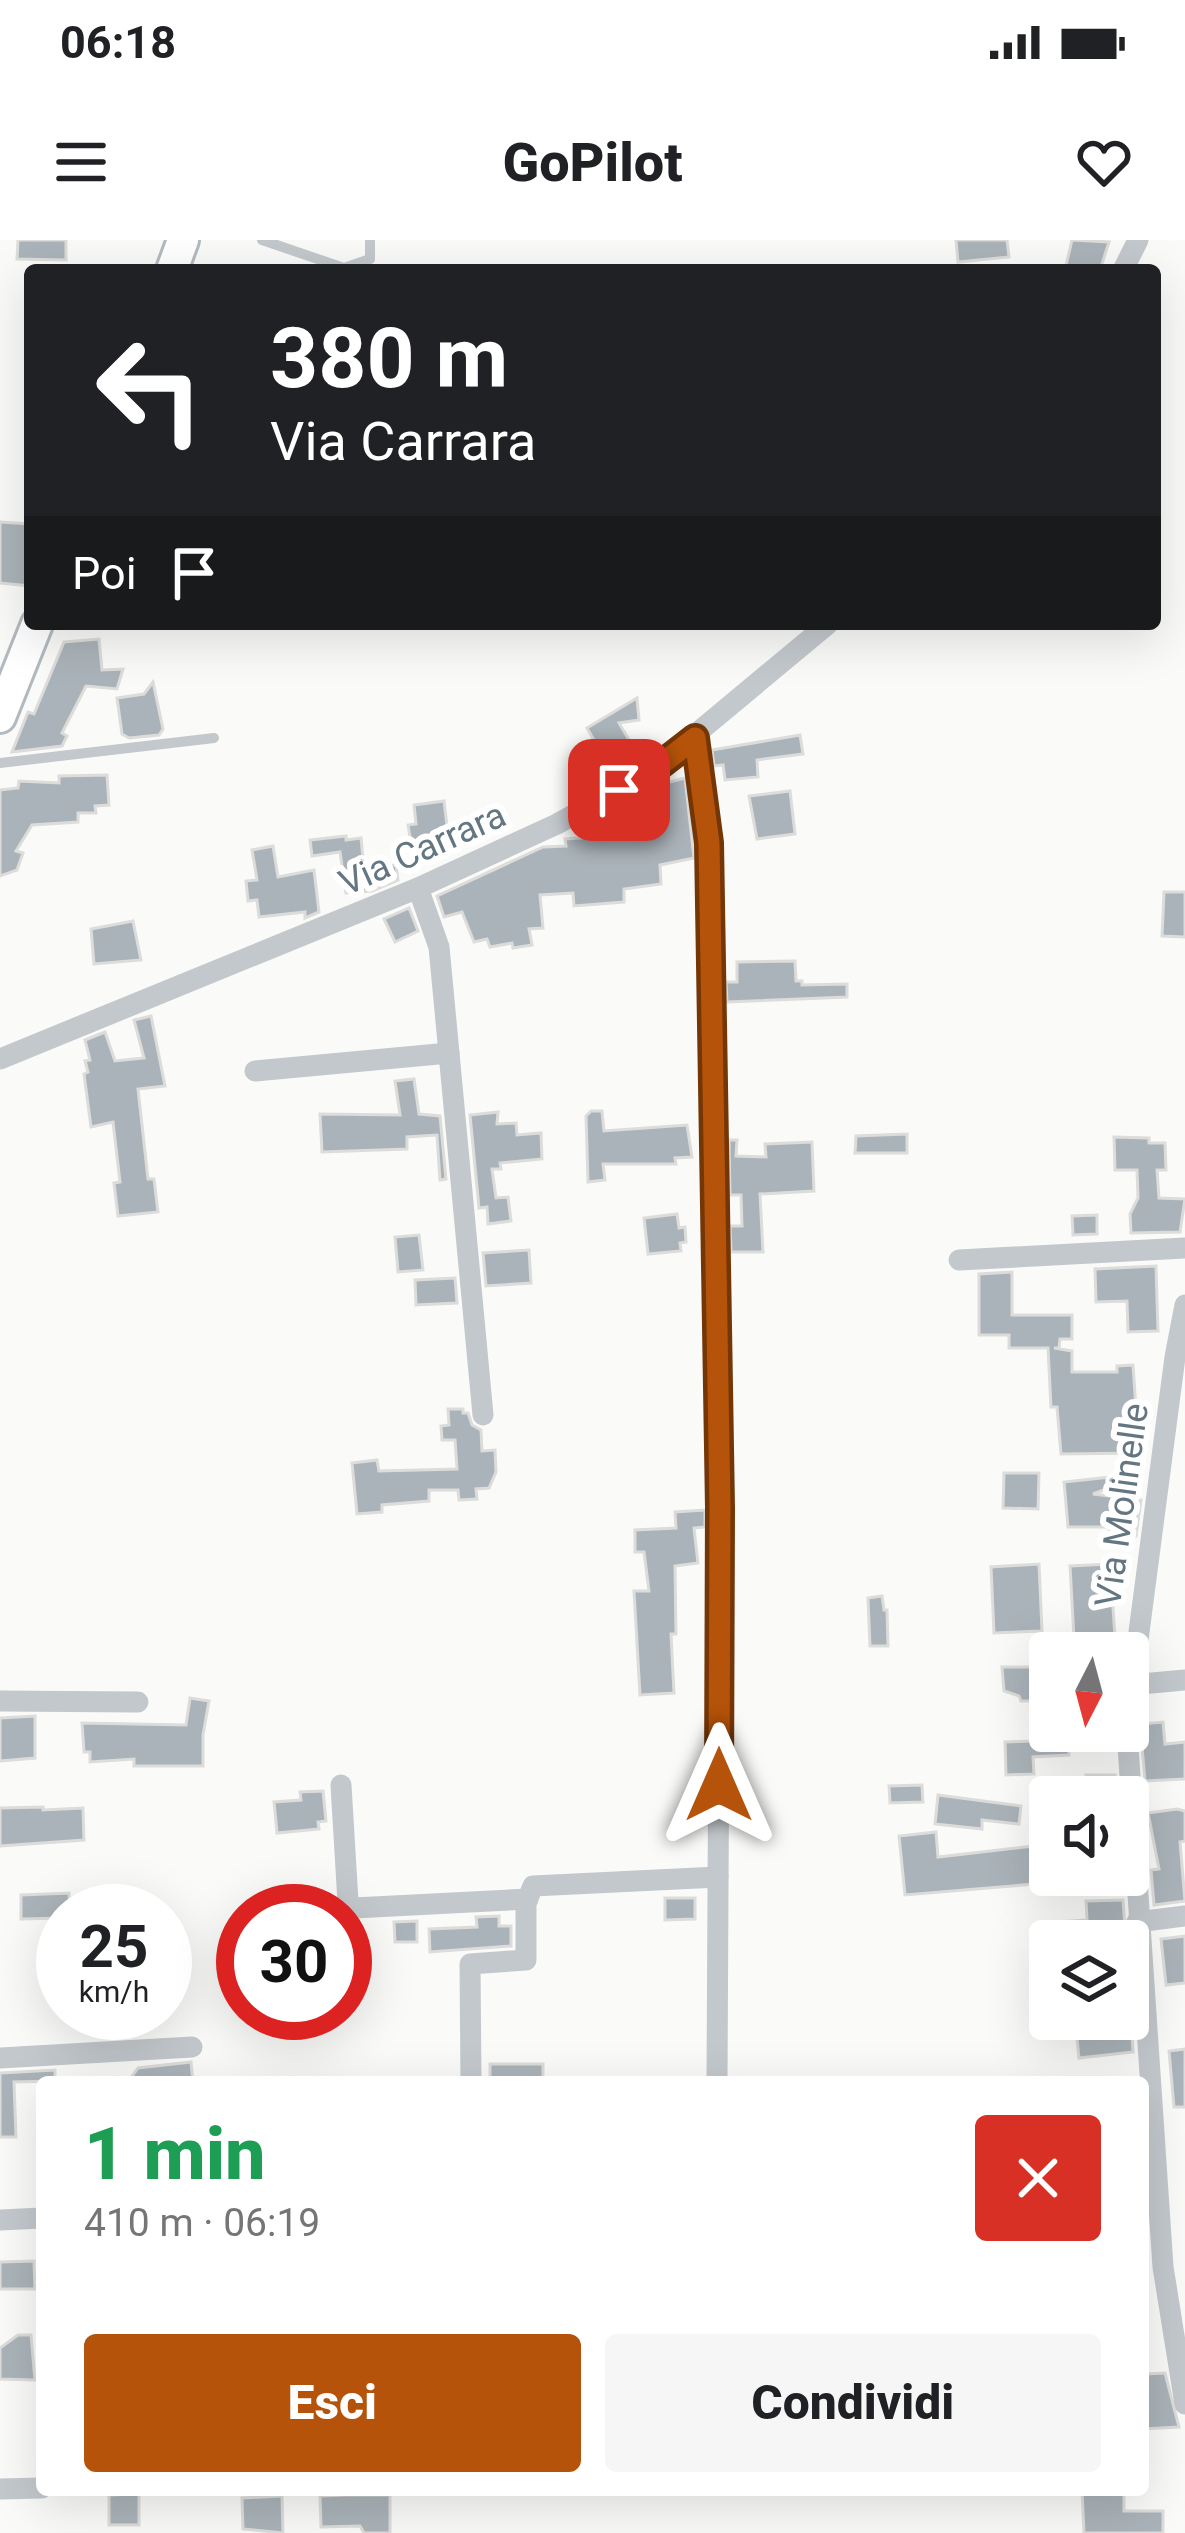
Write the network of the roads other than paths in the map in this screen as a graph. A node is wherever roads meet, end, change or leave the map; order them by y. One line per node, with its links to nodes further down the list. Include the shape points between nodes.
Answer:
1 (262, 240): 3 (lane)
2 (370, 240): 4 (lane, via 370,259)
3 (332, 264)
4 (356, 264)
5 (35, 630): 7 (street)
6 (821, 630): 9 (street, Via Carrara)
7 (0, 715)
8 (214, 738): 10 (lane)
9 (695, 738): 11 (street, Via Carrara, via 557,824); 26 (street, via 709,843)
10 (0, 763)
11 (418, 888): 12 (street, via 439,947); 13 (street, Via Carrara)
12 (449, 1053): 14 (street); 18 (street)
13 (0, 1059)
14 (255, 1071)
15 (1185, 1248): 16 (street)
16 (959, 1260)
17 (1185, 1305): 19 (street, Via Molinelle)
18 (483, 1415)
19 (1138, 1632)
20 (1185, 1680): 21 (street)
21 (1149, 1683)
22 (0, 1701): 23 (street)
23 (138, 1702)
24 (1128, 1752): 29 (street)
25 (341, 1785): 27 (street, via 354,1908)
26 (718, 1877): 27 (street, via 532,1886); 35 (street)
27 (528, 1899): 34 (street, via 526,1960 470,1964)
28 (1185, 1916): 30 (street)
29 (1137, 1920)
30 (1149, 1920)
31 (1146, 2040): 36 (street)
32 (192, 2047): 33 (street)
33 (0, 2058)
34 (472, 2076)
35 (717, 2076)
36 (1148, 2076)
37 (1149, 2088): 40 (street, via 1162,2267)
38 (36, 2218): 39 (street)
39 (0, 2220)
40 (1185, 2404)
41 (36, 2488): 42 (street)
42 (0, 2489)

